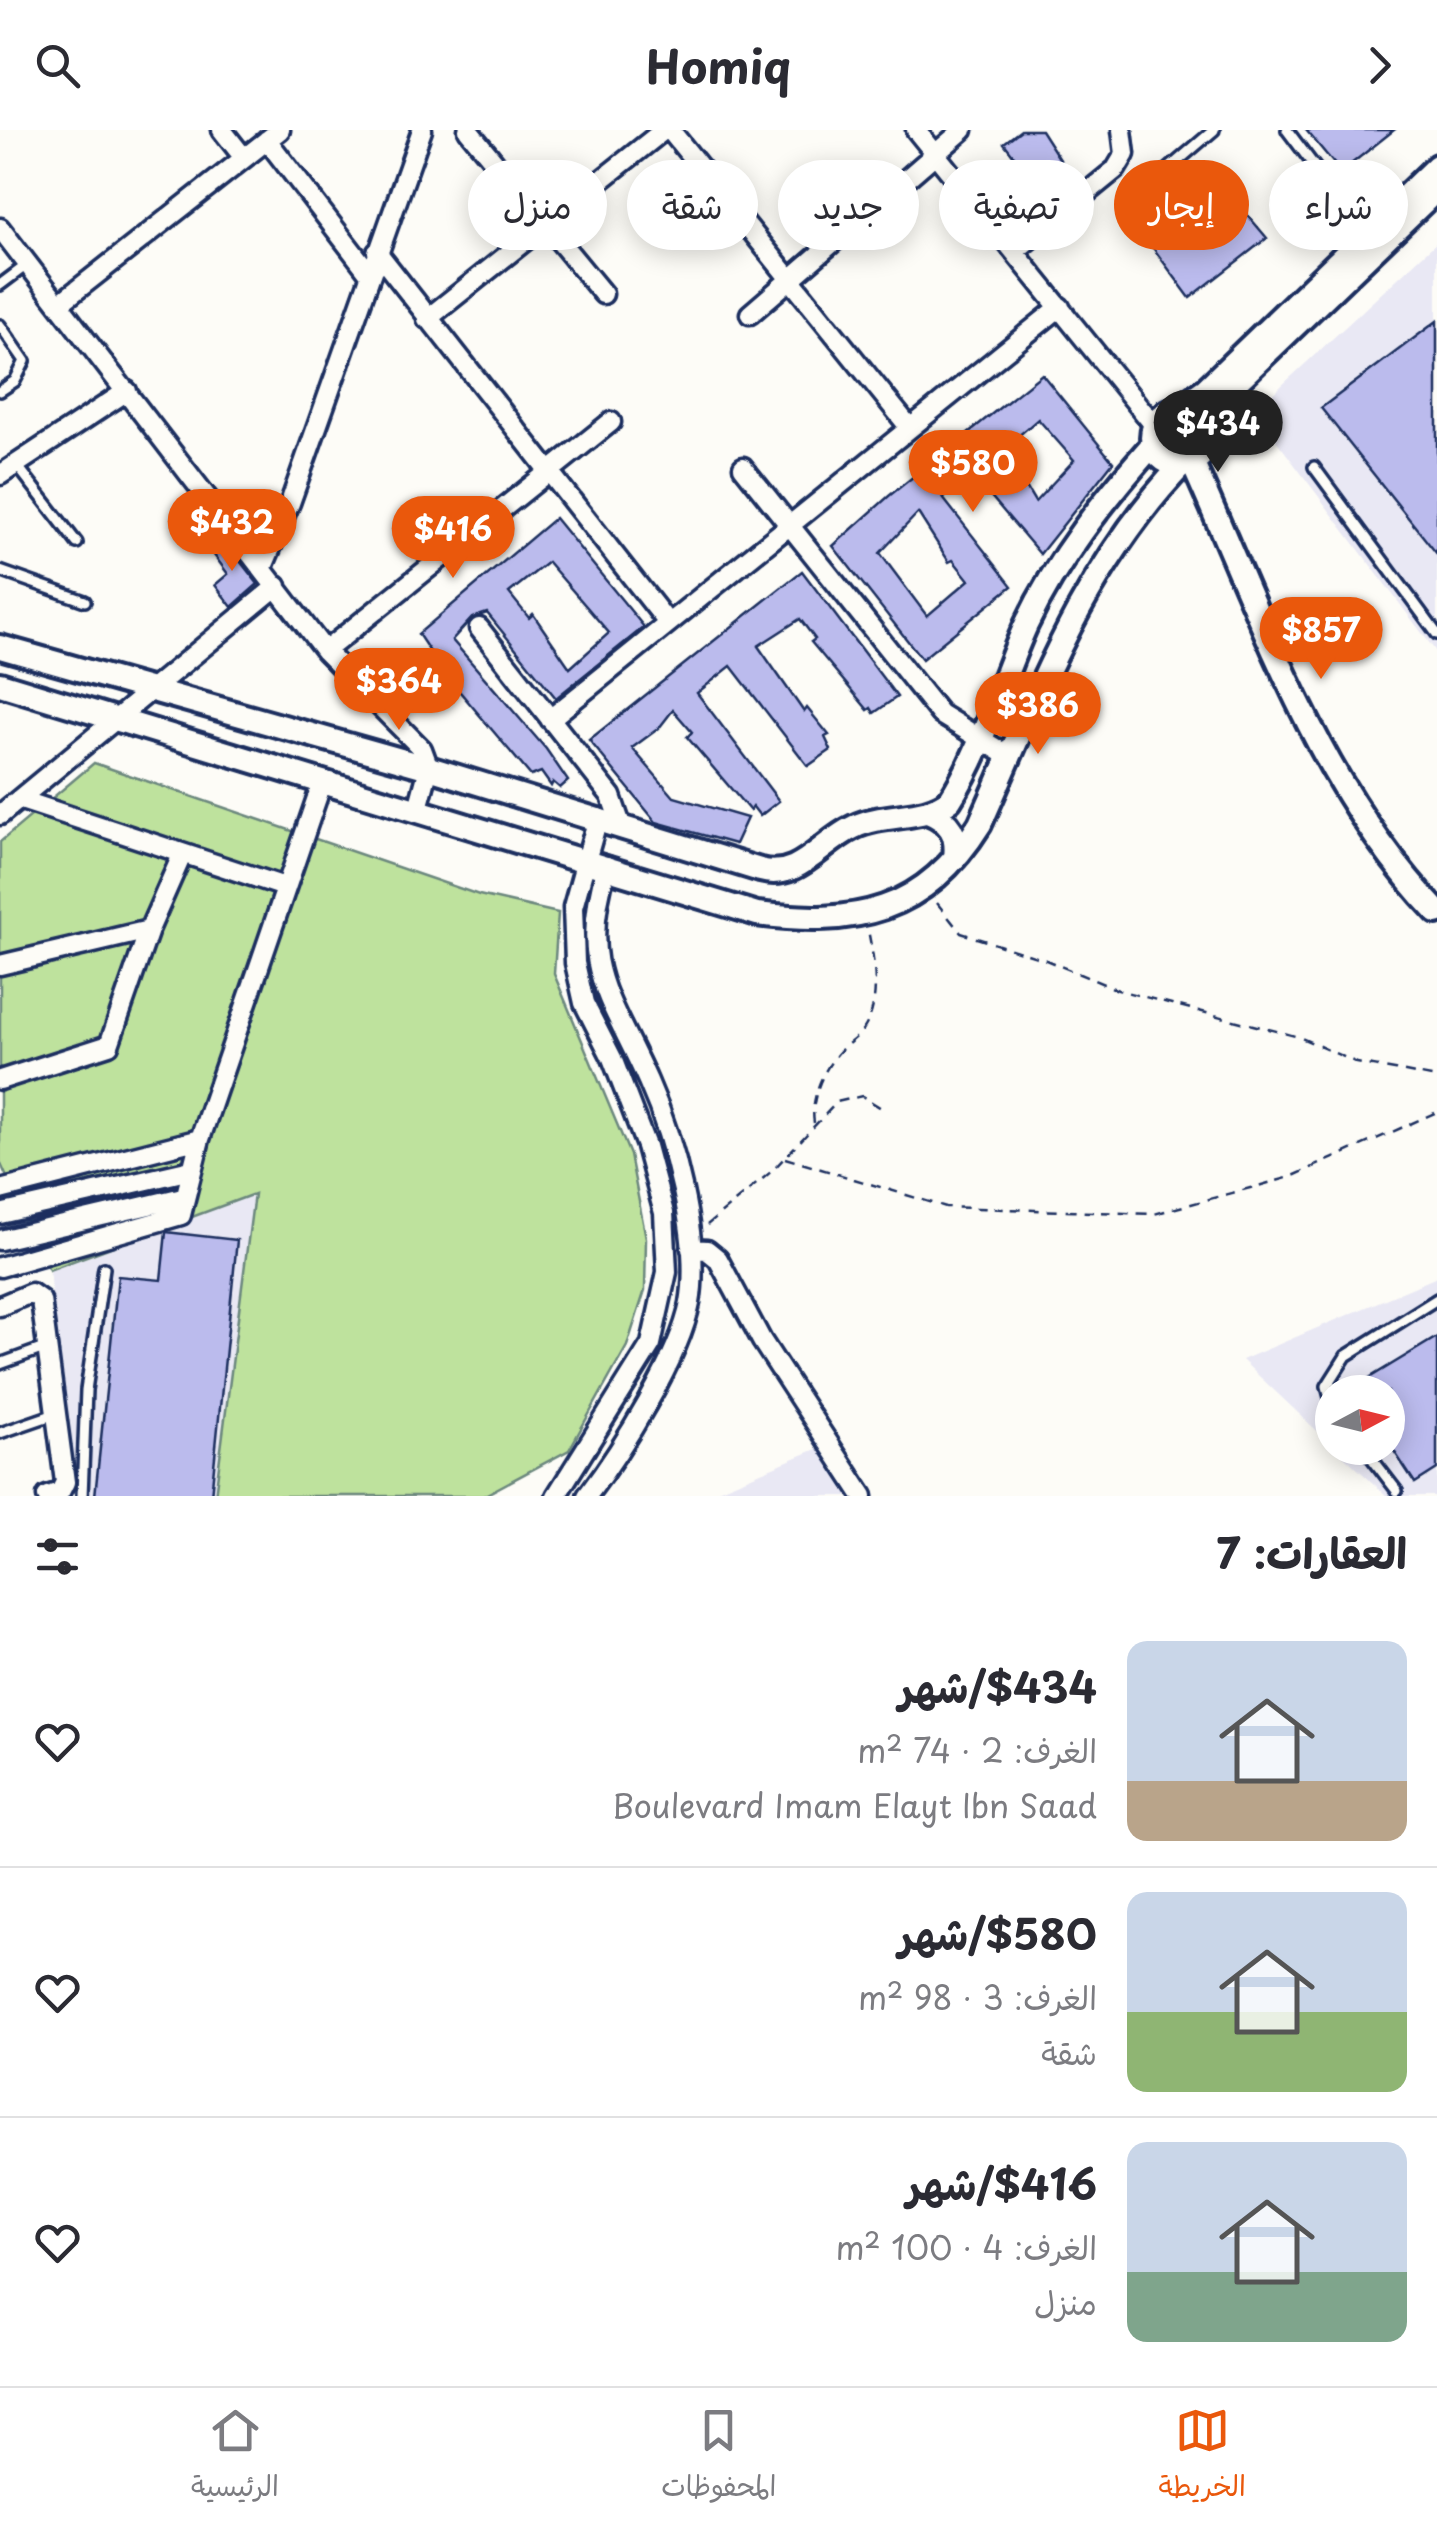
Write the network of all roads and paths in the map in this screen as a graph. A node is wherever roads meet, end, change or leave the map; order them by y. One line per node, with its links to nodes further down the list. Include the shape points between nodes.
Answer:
1 (222, 130): 12 (street)
2 (422, 130): 25 (street)
3 (468, 130): 13 (street)
4 (667, 130): 17 (street); 29 (street)
5 (916, 130): 11 (street)
6 (962, 130): 11 (street)
7 (1122, 130): 26 (street, via 1125,154 1116,170)
8 (1214, 130): 14 (lane)
9 (1287, 130): 15 (lane)
10 (273, 135): 12 (street); 28 (street)
11 (935, 154): 26 (street); 29 (street)
12 (244, 158): 32 (street)
13 (493, 160)
14 (1179, 160)
15 (1310, 160)
16 (1435, 171): 18 (street); 20 (street)
17 (607, 176)
18 (1408, 194)
19 (1437, 204): 20 (street)
20 (1413, 213): 42 (street, via 1233,385)
21 (0, 228): 27 (street)
22 (512, 250): 35 (street)
23 (568, 250): 31 (street)
24 (1346, 250): 39 (street, via 1206,389)
25 (377, 252): 28 (street); 35 (street)
26 (1015, 252): 33 (street)
27 (28, 264): 30 (lane); 32 (street)
28 (369, 273): 51 (street)
29 (789, 280): 34 (street); 41 (street)
30 (0, 285)
31 (602, 294)
32 (60, 304): 38 (street)
33 (1060, 308): 41 (street); 43 (street)
34 (750, 314)
35 (428, 319): 48 (street)
36 (0, 325): 37 (lane, via 25,360 15,381)
37 (0, 391)
38 (128, 391): 47 (street); 51 (street)
39 (1177, 409): 42 (street, via 1196,414); 43 (street)
40 (611, 422): 48 (street)
41 (910, 428): 49 (street)
42 (1207, 430): 44 (street, via 1205,448)
43 (1154, 434): 44 (street, via 1164,460); 64 (street, via 1060,562 1026,624)
44 (1187, 464): 65 (street, via 1101,566); 79 (street, via 1353,808)
45 (743, 467): 49 (street)
46 (1314, 467): 57 (lane)
47 (8, 470): 50 (lane)
48 (552, 473): 55 (street); 59 (street)
49 (791, 528): 55 (street); 64 (street, via 930,702)
50 (77, 543)
51 (262, 567): 53 (street)
52 (0, 571): 54 (lane)
53 (278, 586): 59 (street); 61 (street)
54 (85, 601)
55 (668, 623): 63 (street)
56 (479, 628): 63 (street)
57 (1437, 634)
58 (0, 647): 61 (street)
59 (325, 651): 66 (street, via 414,740)
60 (0, 684): 62 (street)
61 (146, 692): 62 (street); 66 (street)
62 (111, 719): 67 (street); 68 (street)
63 (550, 719): 73 (street, via 611,796)
64 (980, 739): 65 (street); 70 (street, via 950,800)
65 (1010, 757): 75 (street, via 980,824)
66 (429, 768): 69 (street); 72 (street)
67 (322, 783): 69 (street); 78 (street)
68 (22, 800): 71 (street); 74 (street)
69 (417, 812): 76 (street)
70 (928, 812): 73 (street, via 869,820 842,832 795,870 772,873); 75 (street, via 952,829)
71 (0, 815)
72 (598, 818): 73 (street); 76 (street)
73 (621, 825)
74 (182, 855): 78 (street); 81 (street)
75 (955, 858): 77 (street)
76 (596, 863): 80 (street, via 757,914 827,920); 95 (street, via 599,970 610,1010 664,1122); 109 (street, via 572,906 576,973 646,1146 664,1213 667,1272 650,1344)
77 (926, 884): 80 (street); 83 (path, via 961,934 1118,990 1299,1037 1357,1063)
78 (285, 887): 88 (street)
79 (1437, 912)
80 (864, 914): 87 (path, via 872,1009 820,1083)
81 (149, 930): 82 (street); 84 (street, via 109,1045)
82 (0, 966)
83 (1437, 1078)
84 (0, 1080)
85 (886, 1112): 87 (path, via 869,1098 853,1096)
86 (1437, 1112): 89 (path, via 1291,1177 1154,1214 946,1207)
87 (814, 1126): 89 (path)
88 (200, 1139): 90 (street); 91 (street)
89 (785, 1158): 95 (path)
90 (190, 1170): 92 (street); 93 (street)
91 (0, 1190)
92 (183, 1198): 94 (street); 96 (street, via 181,1214 171,1219)
93 (0, 1214)
94 (0, 1240)
95 (690, 1243): 110 (street, via 692,1289 678,1340); 111 (street, via 718,1258 762,1342)
96 (0, 1267)
97 (104, 1268): 108 (lane, via 86,1390)
98 (1437, 1299): 102 (lane, via 1346,1356)
99 (0, 1306): 100 (street, via 40,1297)
100 (48, 1346): 101 (lane); 103 (street)
101 (0, 1364)
102 (1334, 1375)
103 (55, 1414): 104 (lane); 107 (street, via 65,1482)
104 (0, 1432)
105 (1377, 1465): 106 (lane)
106 (1397, 1492)
107 (47, 1496)
108 (82, 1496)
109 (556, 1496)
110 (588, 1496)
111 (863, 1496)

